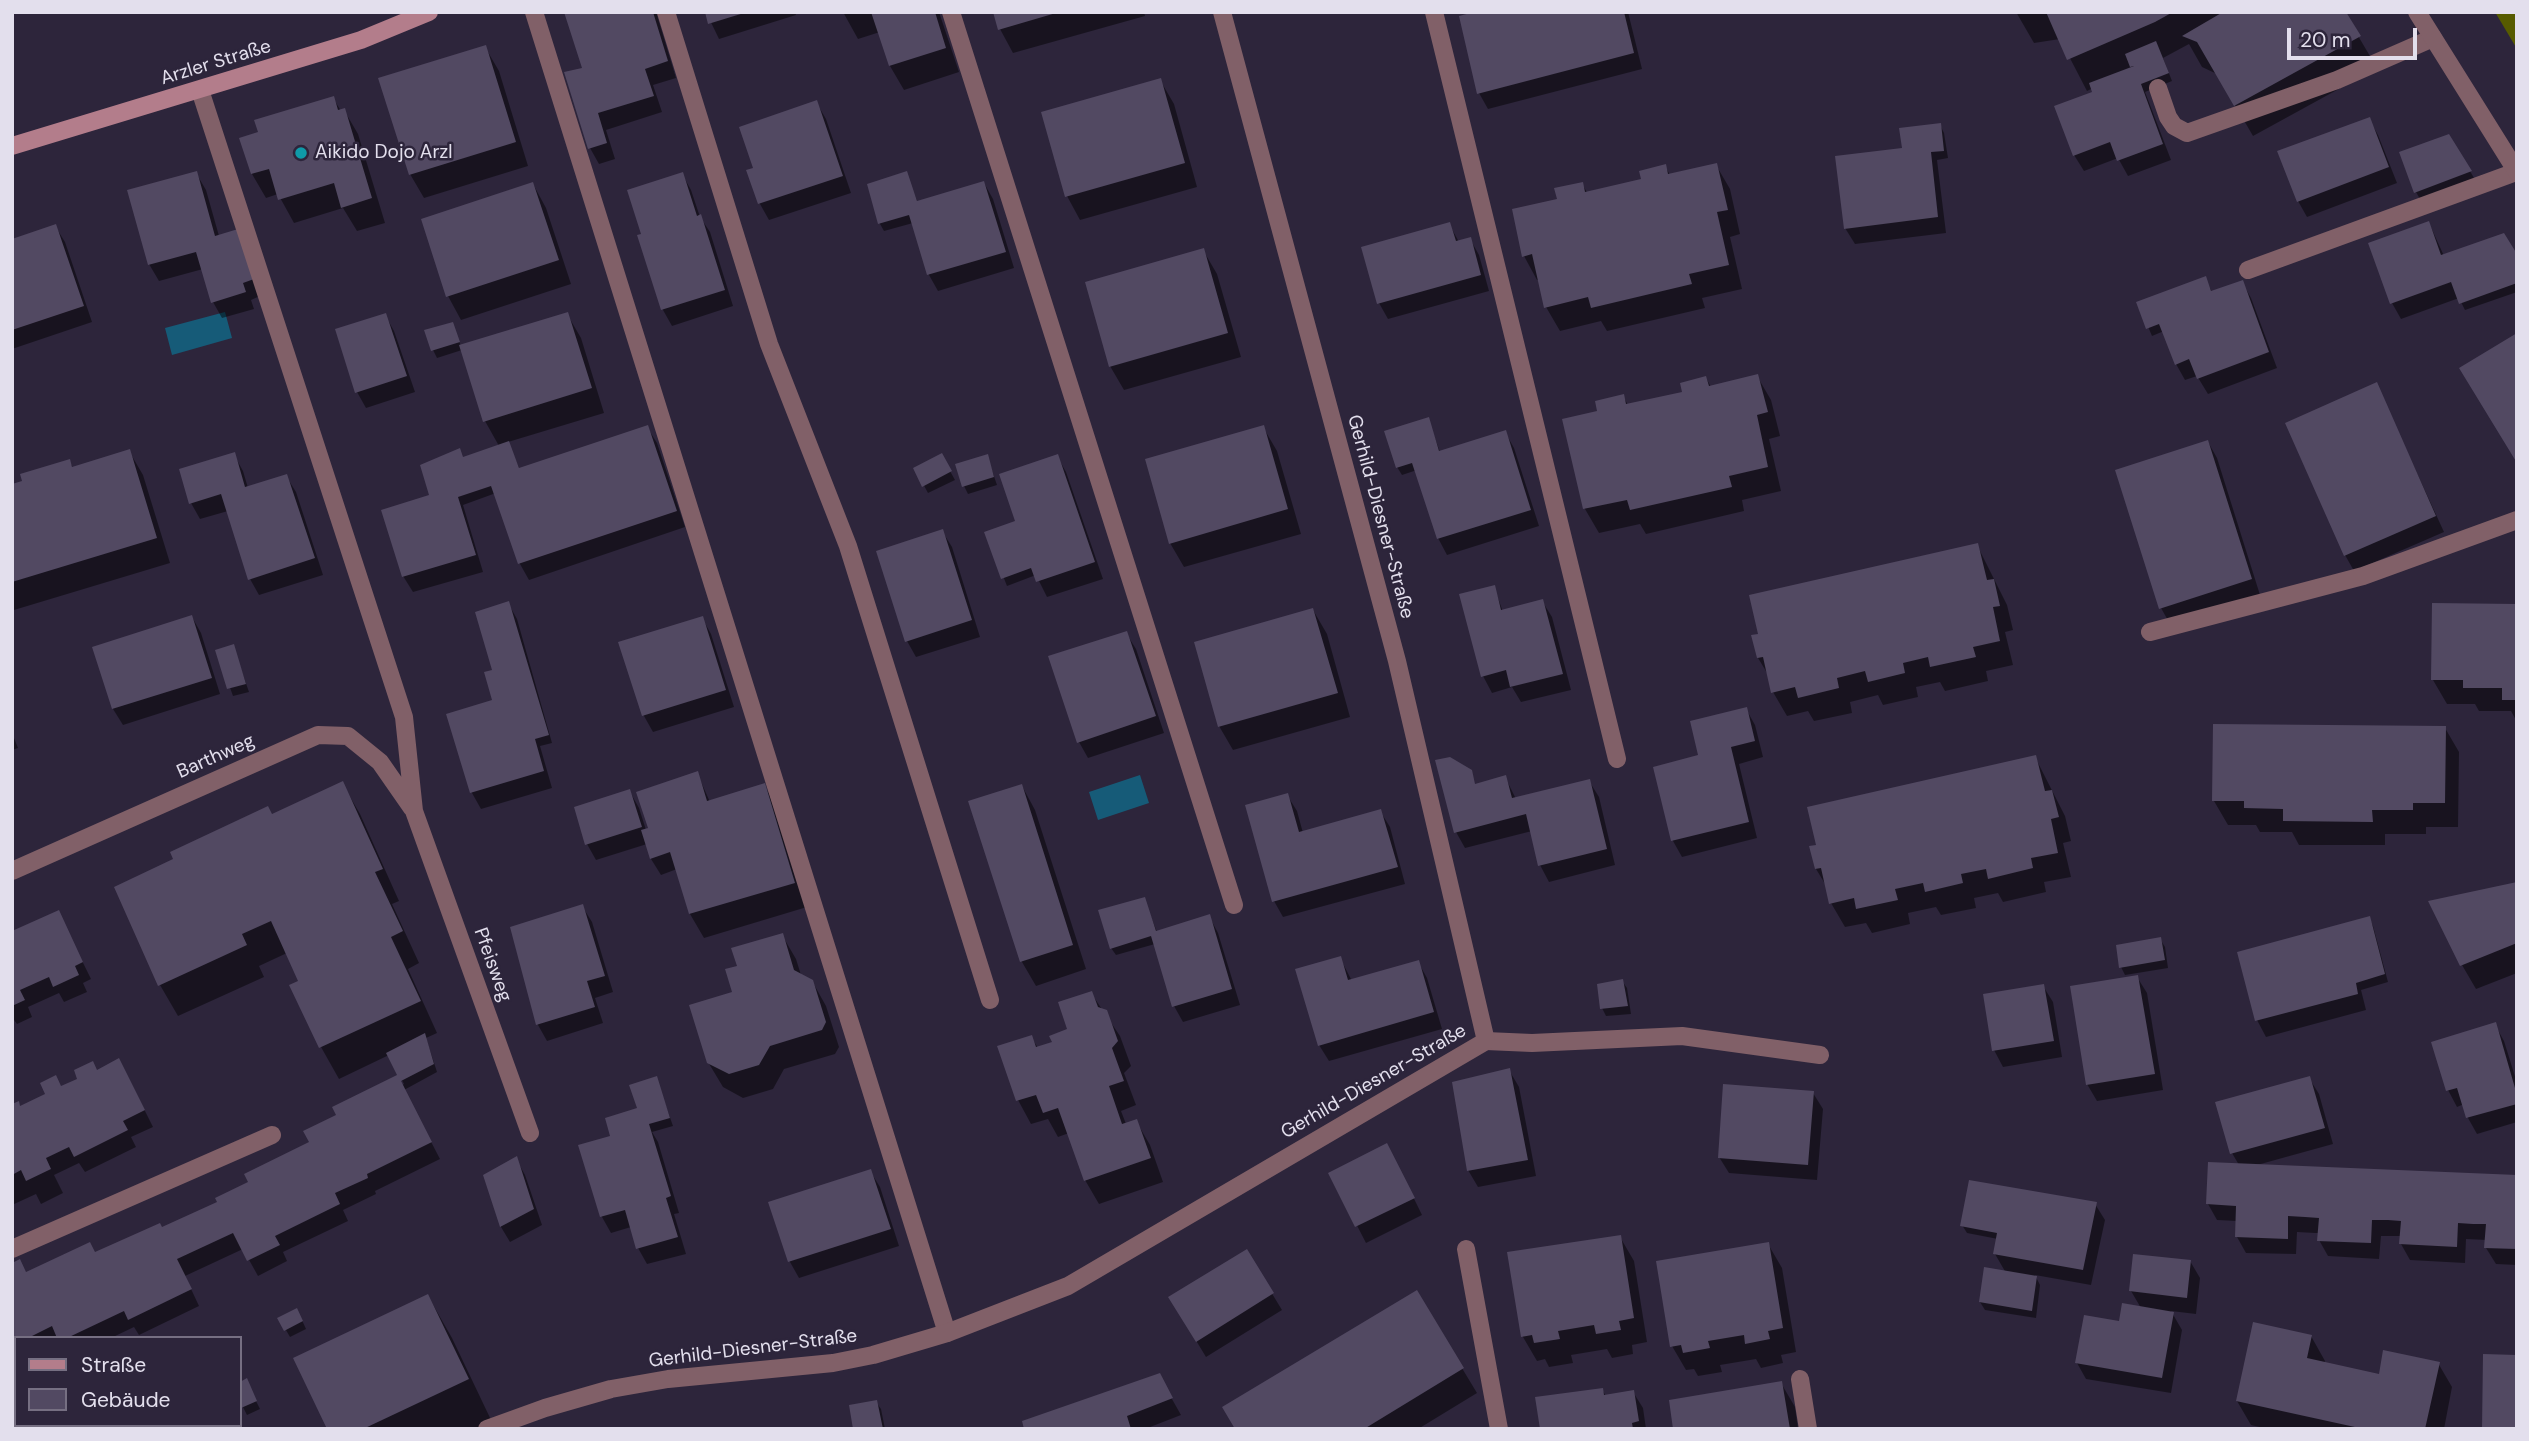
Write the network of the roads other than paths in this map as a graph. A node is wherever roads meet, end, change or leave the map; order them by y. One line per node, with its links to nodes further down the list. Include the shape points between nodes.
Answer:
1 (429, 12): 10 (main road, Arzler Straße, via 361,40)
2 (534, 12): 27 (street)
3 (666, 12): 20 (street, via 769,344 848,546)
4 (951, 12): 19 (street)
5 (1222, 12): 21 (street, Gerhild-Diesner-Straße, via 1397,662)
6 (1434, 12): 16 (street)
7 (2417, 12): 8 (street)
8 (2433, 38): 9 (street, via 2337,80 2196,132 2175,126); 12 (street)
9 (2158, 88)
10 (200, 90): 11 (main road, Arzler Straße); 17 (street, via 404,717)
11 (12, 146)
12 (2516, 172): 13 (street)
13 (2248, 270)
14 (2517, 520): 15 (street, via 2363,576)
15 (2150, 632)
16 (1617, 759)
17 (414, 811): 18 (street, Barthweg, via 380,762 348,736 318,734); 23 (street, Pfeisweg)
18 (12, 872)
19 (1234, 905)
20 (990, 1000)
21 (1486, 1041): 22 (street, via 1682,1036); 27 (street, Gerhild-Diesner-Straße, via 1068,1286)
22 (1820, 1055)
23 (530, 1133)
24 (272, 1135): 26 (street)
25 (1466, 1249): 30 (street)
26 (12, 1250)
27 (947, 1333): 29 (street, Gerhild-Diesner-Straße, via 833,1363 611,1389)
28 (1800, 1379): 31 (street)
29 (487, 1429)
30 (1499, 1429)
31 (1808, 1429)

